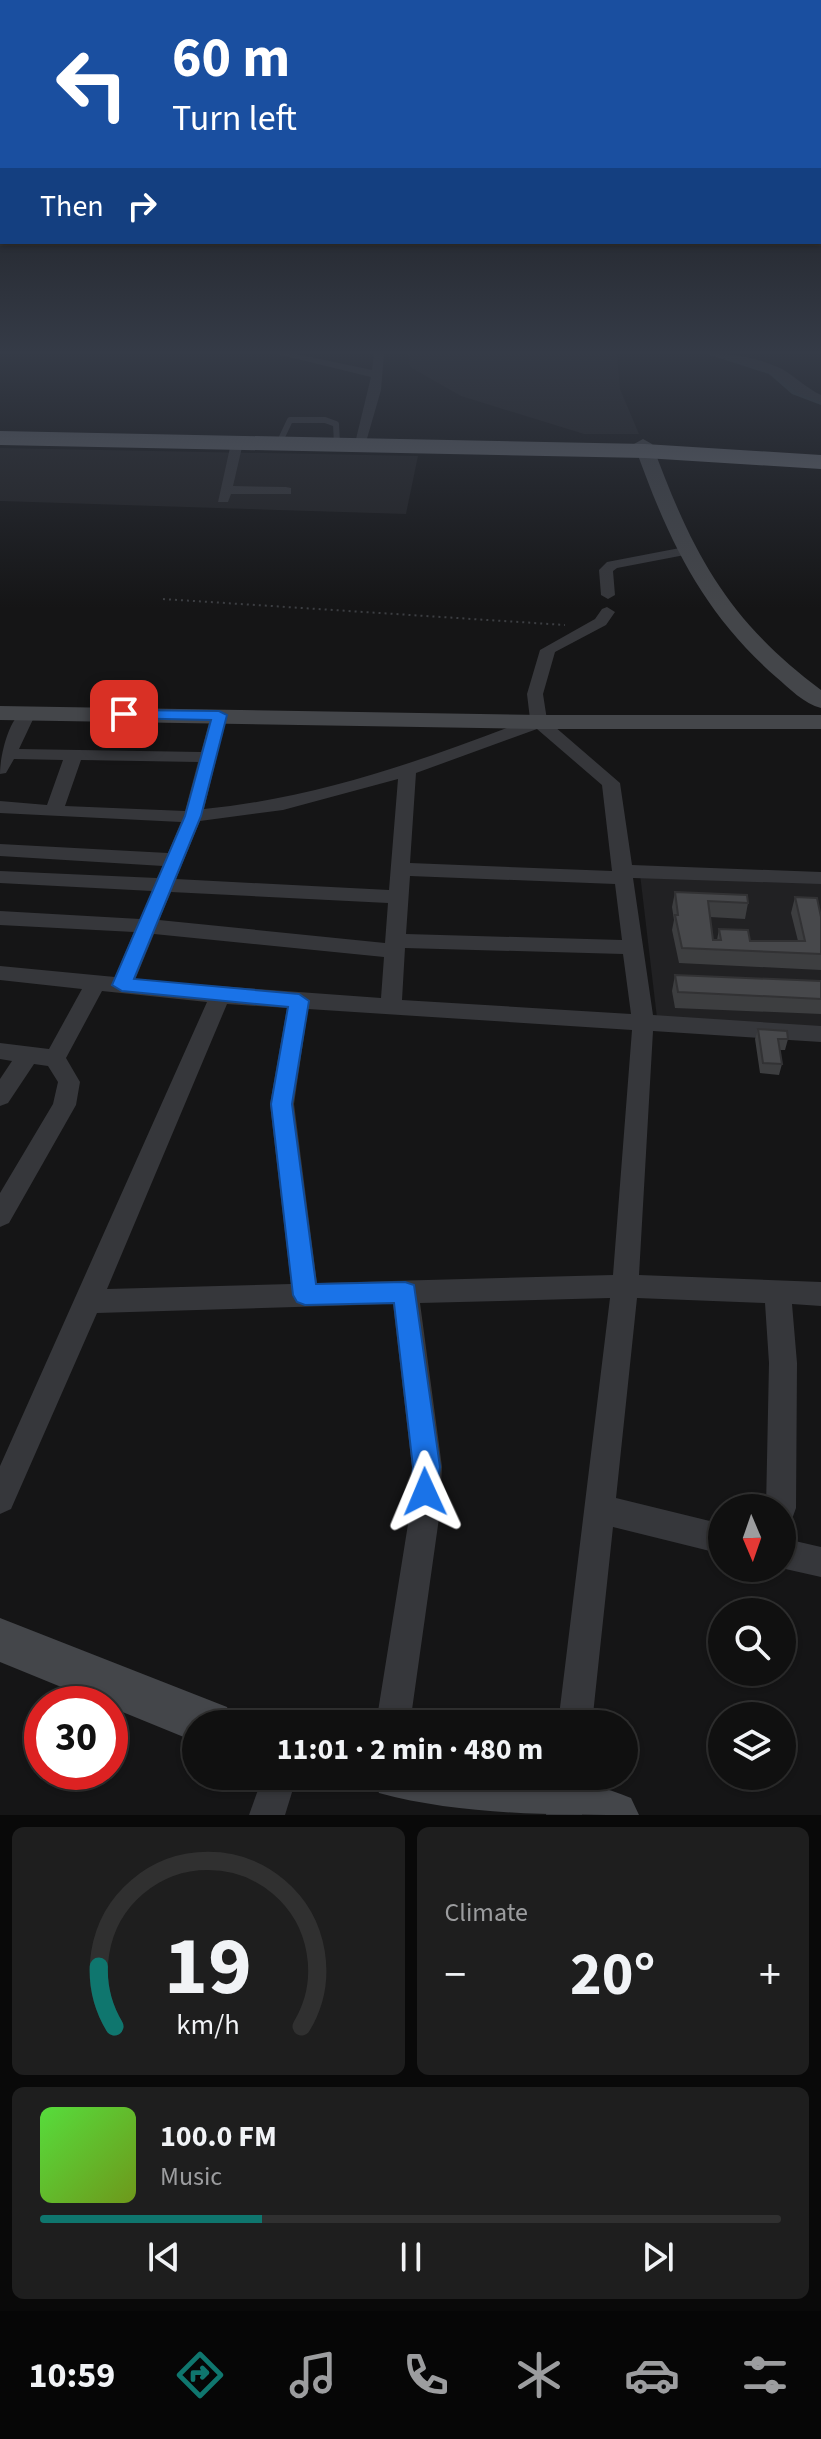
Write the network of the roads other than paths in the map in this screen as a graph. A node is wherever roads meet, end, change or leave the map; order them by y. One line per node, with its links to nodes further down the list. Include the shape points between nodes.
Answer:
1 (110, 439): 5 (highway)
2 (306, 439): 4 (highway)
3 (362, 439): 4 (highway); 6 (highway)
4 (338, 441): 5 (highway); 6 (highway)
5 (237, 443): 9 (street, via 224,494)
6 (644, 447): 7 (highway); 8 (highway); 10 (street)
7 (821, 453)
8 (821, 462)
9 (286, 491)
10 (685, 551): 11 (street, via 612,565 606,570); 13 (street, via 723,608 796,683)
11 (608, 595)
12 (607, 612): 17 (street, via 601,622 548,650 535,694)
13 (821, 701)
14 (0, 713): 15 (street)
15 (28, 713): 16 (street); 21 (street)
16 (219, 715): 17 (street); 20 (street)
17 (539, 722): 18 (street); 22 (street); 29 (street, via 611,783)
18 (821, 722)
19 (74, 755): 20 (street); 21 (street); 24 (street)
20 (208, 757): 25 (street)
21 (4, 761)
22 (407, 772): 25 (street, via 294,804); 28 (street)
23 (0, 807): 24 (street)
24 (54, 810): 25 (street)
25 (193, 816): 27 (street)
26 (0, 850): 27 (street)
27 (174, 860): 32 (street)
28 (399, 869): 29 (street); 33 (street)
29 (623, 874): 31 (street); 37 (street)
30 (0, 877): 32 (street)
31 (821, 878)
32 (162, 887): 33 (street); 35 (street)
33 (397, 897): 36 (street)
34 (0, 918): 35 (street)
35 (146, 926): 36 (street); 40 (street)
36 (394, 946): 37 (street); 43 (street)
37 (633, 947): 44 (street)
38 (0, 973): 39 (street)
39 (96, 983): 40 (street); 48 (street)
40 (122, 985): 41 (street)
41 (220, 996): 42 (street); 56 (street)
42 (299, 1001): 43 (street); 55 (street, via 282,1104)
43 (391, 1007): 44 (street)
44 (643, 1023): 45 (street); 51 (street)
45 (821, 1034)
46 (0, 1051): 47 (street)
47 (28, 1055): 48 (street); 49 (street)
48 (55, 1058): 50 (street, via 69,1082 64,1105)
49 (0, 1097)
50 (0, 1216)
51 (625, 1286): 52 (street); 53 (street); 59 (street)
52 (405, 1292): 55 (street); 64 (street, via 427,1467)
53 (778, 1293): 54 (street); 57 (street)
54 (821, 1294)
55 (305, 1295): 56 (street)
56 (89, 1301): 58 (street)
57 (781, 1494)
58 (0, 1499)
59 (599, 1509): 60 (street); 65 (street)
60 (708, 1536)
61 (796, 1556): 62 (street)
62 (821, 1562)
63 (0, 1640): 66 (street)
64 (395, 1710)
65 (577, 1710)
66 (182, 1713)
67 (275, 1790): 70 (street)
68 (495, 1790): 69 (street)
69 (566, 1800): 71 (street)
70 (267, 1815)
71 (614, 1815)

